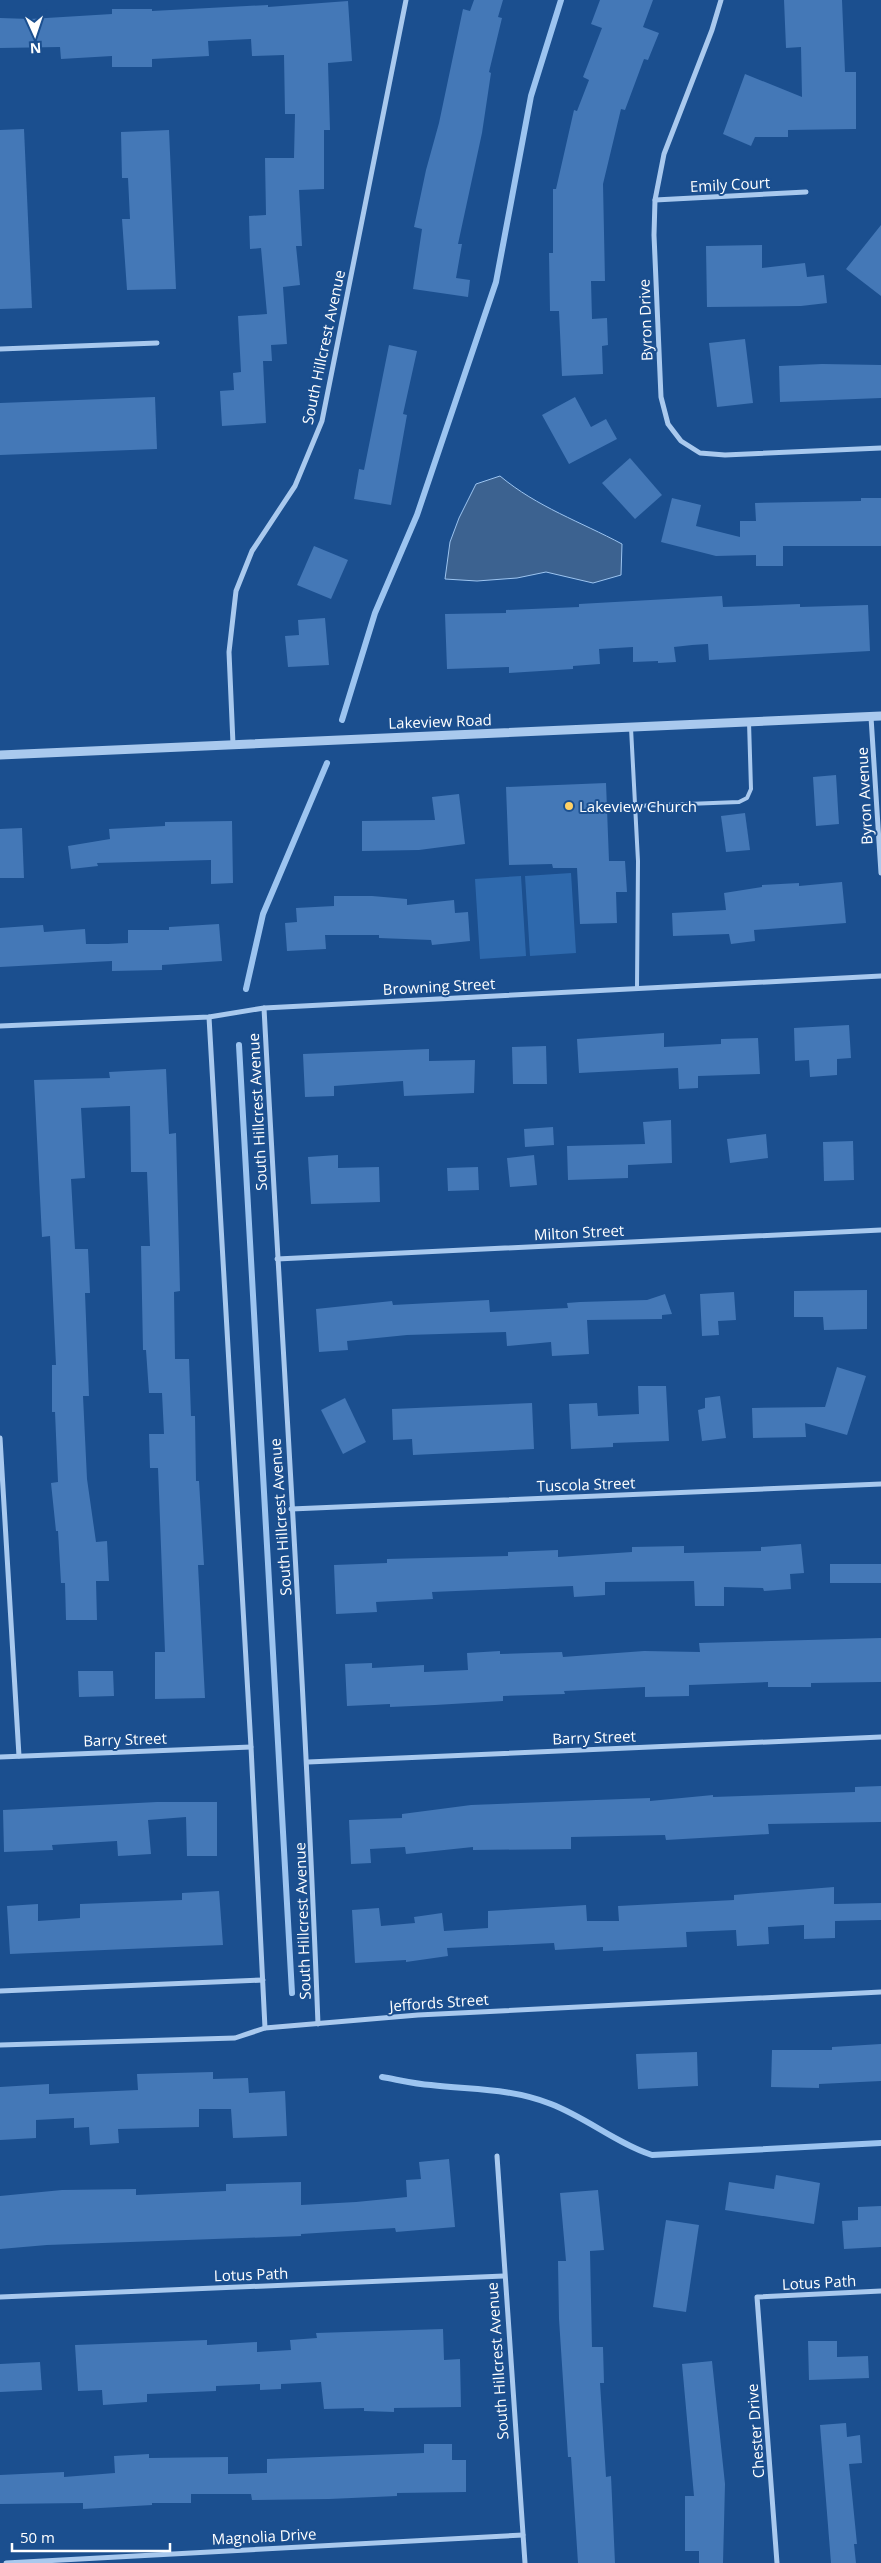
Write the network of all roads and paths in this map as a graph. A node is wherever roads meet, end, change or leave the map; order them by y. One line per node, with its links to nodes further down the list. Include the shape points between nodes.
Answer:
1 (406, 0): 11 (street, South Hillcrest Avenue, via 322,421 295,486 252,551 236,591 229,652)
2 (721, 0): 4 (street, Byron Drive, via 664,154)
3 (806, 192): 4 (street, Emily Court)
4 (655, 200): 7 (street, Byron Drive, via 661,396 668,424 681,442 700,453 726,456)
5 (157, 343): 6 (street)
6 (0, 349)
7 (881, 448)
8 (876, 716): 9 (street, Lakeview Road); 14 (street, Byron Avenue)
9 (749, 722): 10 (street, Lakeview Road); 13 (lane, via 751,789 747,798 739,802)
10 (631, 727): 11 (street, Lakeview Road); 13 (lane)
11 (233, 744): 12 (street, Lakeview Road)
12 (0, 755)
13 (635, 806): 16 (lane)
14 (881, 873)
15 (881, 976): 16 (street, Browning Street)
16 (637, 988): 17 (street, Browning Street)
17 (264, 1008): 18 (street, Browning Street); 21 (street, South Hillcrest Avenue)
18 (209, 1017): 19 (street, Browning Street); 26 (street)
19 (0, 1026)
20 (881, 1230): 21 (street, Milton Street)
21 (277, 1259): 24 (street, South Hillcrest Avenue)
22 (0, 1438): 27 (street)
23 (881, 1484): 24 (street, Tuscola Street)
24 (291, 1509): 29 (street, South Hillcrest Avenue)
25 (881, 1738): 29 (street, Barry Street)
26 (251, 1746): 27 (street, Barry Street); 30 (street)
27 (19, 1756): 28 (street, Barry Street)
28 (0, 1757)
29 (308, 1762): 33 (street, South Hillcrest Avenue)
30 (263, 1980): 31 (street); 34 (street)
31 (0, 1992)
32 (881, 1992): 33 (street, Jeffords Street, via 418,2015)
33 (318, 2024): 34 (street, Jeffords Street)
34 (264, 2028): 35 (street, Jeffords Street, via 235,2038)
35 (0, 2045)
36 (497, 2156): 37 (street, South Hillcrest Avenue)
37 (504, 2276): 39 (street, Lotus Path); 41 (street, South Hillcrest Avenue)
38 (881, 2291): 40 (street, Lotus Path)
39 (0, 2297)
40 (757, 2297): 46 (street, Chester Drive)
41 (523, 2535): 42 (street, Magnolia Drive); 45 (street, South Hillcrest Avenue)
42 (138, 2556): 43 (street, Magnolia Drive); 44 (street)
43 (6, 2563)
44 (138, 2563)
45 (525, 2563)
46 (777, 2563)

